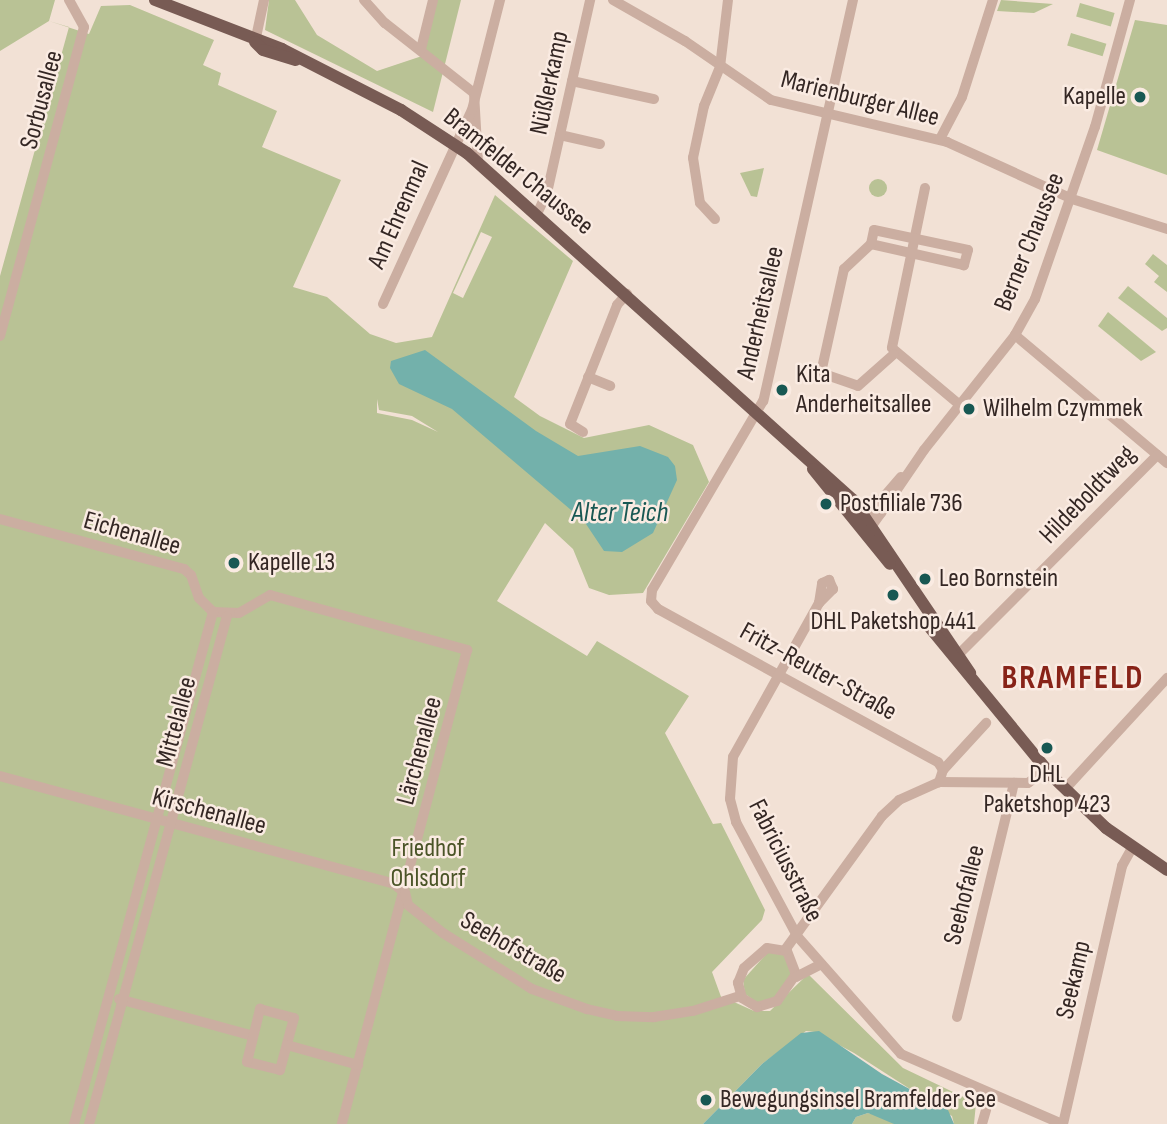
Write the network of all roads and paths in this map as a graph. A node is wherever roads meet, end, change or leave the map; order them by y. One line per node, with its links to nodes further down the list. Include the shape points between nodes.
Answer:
1 (69, 0): 36 (street, Sorbusallee, via 84,27)
2 (155, 0): 13 (main road, Bramfelder Chaussee)
3 (264, 0): 13 (street)
4 (364, 0): 14 (street)
5 (433, 0): 14 (street)
6 (500, 0): 17 (street)
7 (590, 0): 16 (street, Nüßlerkamp)
8 (613, 0): 15 (street, Marienburger Allee, via 668,30)
9 (728, 0): 15 (street)
10 (853, 0): 19 (street, Anderheitsallee)
11 (993, 0): 21 (street, via 962,97)
12 (1130, 0): 26 (street, Berner Chaussee)
13 (255, 41): 22 (main road, Bramfelder Chaussee, via 271,54 296,60 401,110)
14 (421, 49): 17 (street)
15 (720, 67): 19 (street, Marienburger Allee, via 762,96); 28 (street, via 704,106 693,158 700,203)
16 (572, 81): 18 (street); 20 (street, Nüßlerkamp)
17 (477, 98): 22 (street, Am Ehrenmal); 24 (street)
18 (654, 99)
19 (827, 114): 21 (street, Marienburger Allee); 41 (street, Anderheitsallee)
20 (560, 135): 23 (street); 27 (street, Nüßlerkamp, via 547,193)
21 (940, 139): 26 (street, Marienburger Allee)
22 (454, 143): 24 (main road, Bramfelder Chaussee); 34 (street, Am Ehrenmal)
23 (600, 144)
24 (478, 162): 27 (main road, Bramfelder Chaussee)
25 (925, 188): 30 (street)
26 (1072, 199): 29 (street, Marienburger Allee); 35 (street, Berner Chaussee, via 1035,299)
27 (537, 214): 33 (main road, Bramfelder Chaussee)
28 (715, 219)
29 (1167, 229)
30 (915, 238): 31 (street, via 874,230); 32 (street); 32 (street, via 968,250 964,265)
31 (871, 244): 32 (street); 37 (street, via 844,269 821,373 858,386)
32 (912, 253): 37 (street)
33 (627, 294): 38 (street, via 617,305); 41 (main road, Bramfelder Chaussee)
34 (383, 304)
35 (1015, 335): 40 (street, Berner Chaussee); 43 (street)
36 (0, 336)
37 (894, 354): 40 (street)
38 (588, 377): 39 (street); 42 (street, via 570,424)
39 (610, 386)
40 (960, 405): 46 (street, Berner Chaussee)
41 (758, 413): 46 (main road, Bramfelder Chaussee); 48 (street, Anderheitsallee, via 652,590 651,601)
42 (583, 432)
43 (1157, 455): 44 (street); 51 (street, Hildeboldtweg)
44 (1167, 463)
45 (0, 519): 49 (street, Eichenallee, via 184,569 199,598)
46 (867, 522): 51 (main road, Bramfelder Chaussee); 52 (main road, Bramfelder Chaussee, via 938,641)
47 (819, 603): 53 (street, Fabriciusstraße)
48 (658, 609): 53 (street, Fritz-Reuter-Straße)
49 (213, 612): 50 (street); 62 (street, Mittelallee)
50 (227, 616): 63 (street, Mittelallee); 66 (street, Lärchenallee, via 271,595 467,650)
51 (959, 654): 52 (main road, Bramfelder Chaussee)
52 (970, 673): 56 (main road, Bramfelder Chaussee)
53 (780, 674): 57 (street, Fritz-Reuter-Straße, via 938,762); 67 (street, Fabriciusstraße, via 733,757 730,799 751,853)
54 (1167, 678): 61 (street)
55 (986, 723): 57 (street)
56 (1047, 769): 60 (street, via 1028,783); 61 (main road, Bramfelder Chaussee)
57 (943, 770): 59 (street)
58 (0, 776): 62 (street, Kirschenallee)
59 (939, 782): 60 (street); 67 (street, via 899,800 882,816)
60 (1014, 783): 74 (street, Seehofallee)
61 (1065, 789): 64 (main road, Bramfelder Chaussee)
62 (157, 819): 63 (street, Kirschenallee); 71 (street, Mittelallee)
63 (171, 823): 66 (street, Kirschenallee, via 394,884); 73 (street, Mittelallee)
64 (1132, 848): 65 (main road, Bramfelder Chaussee); 83 (street, Seekamp, via 1122,866)
65 (1167, 870)
66 (404, 892): 72 (street, Seehofstraße, via 408,905 443,933 532,989 587,1009 654,1017); 77 (street, Lärchenallee)
67 (797, 936): 68 (street); 69 (street, Fabriciusstraße)
68 (785, 950): 70 (street, via 796,965); 72 (street, via 771,947 757,954 740,974)
69 (821, 964): 70 (street); 83 (street, Fabriciusstraße, via 901,1054)
70 (796, 977): 72 (street, via 785,993 767,1006 754,1007)
71 (109, 996): 73 (street); 79 (street, Mittelallee)
72 (740, 996)
73 (123, 1000): 75 (street); 80 (street, Mittelallee)
74 (957, 1017)
75 (253, 1036): 76 (street, via 247,1062 280,1070); 76 (street, via 260,1009 294,1018)
76 (287, 1045): 77 (street)
77 (358, 1065): 81 (street, Lärchenallee)
78 (986, 1110): 82 (street)
79 (74, 1124)
80 (89, 1124)
81 (342, 1124)
82 (982, 1124)
83 (1063, 1124)

